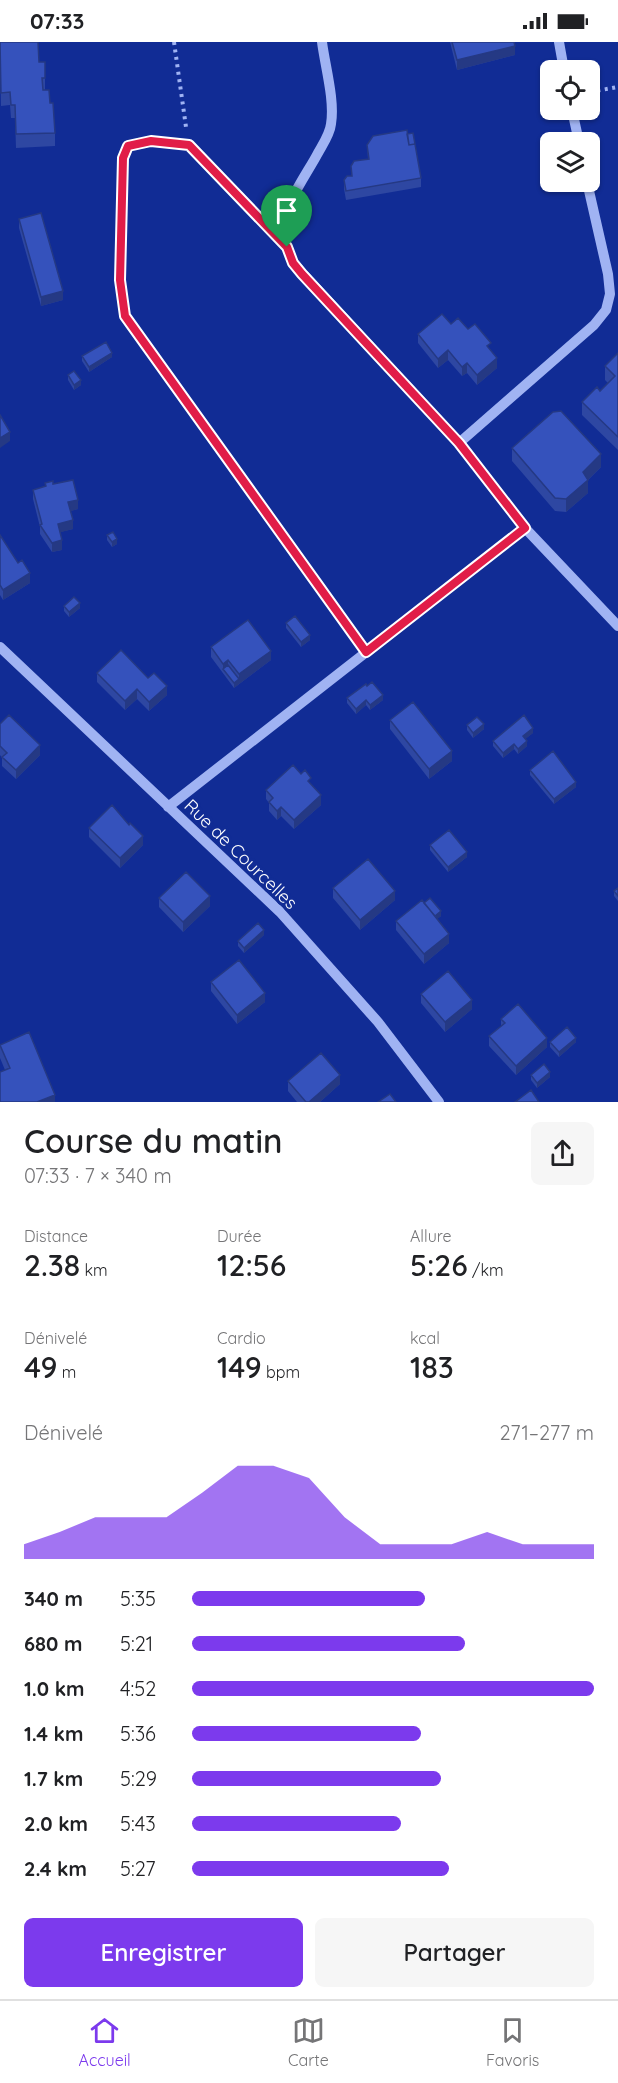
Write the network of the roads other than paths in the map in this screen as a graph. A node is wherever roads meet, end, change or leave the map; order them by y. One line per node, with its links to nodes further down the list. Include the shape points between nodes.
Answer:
1 (322, 42): 6 (street, via 331,124 285,217)
2 (559, 42): 3 (street)
3 (562, 60)
4 (189, 145): 6 (street)
5 (589, 192): 8 (street, via 608,274 610,294 606,310 594,325)
6 (287, 247): 8 (street, via 302,274)
7 (125, 316): 12 (street)
8 (459, 443): 9 (street)
9 (525, 528): 10 (street); 12 (street)
10 (618, 626)
11 (0, 647): 13 (street, Rue de Courcelles)
12 (366, 652): 13 (street)
13 (168, 807): 14 (street, Rue de Courcelles, via 280,912 378,1022)
14 (439, 1102)

